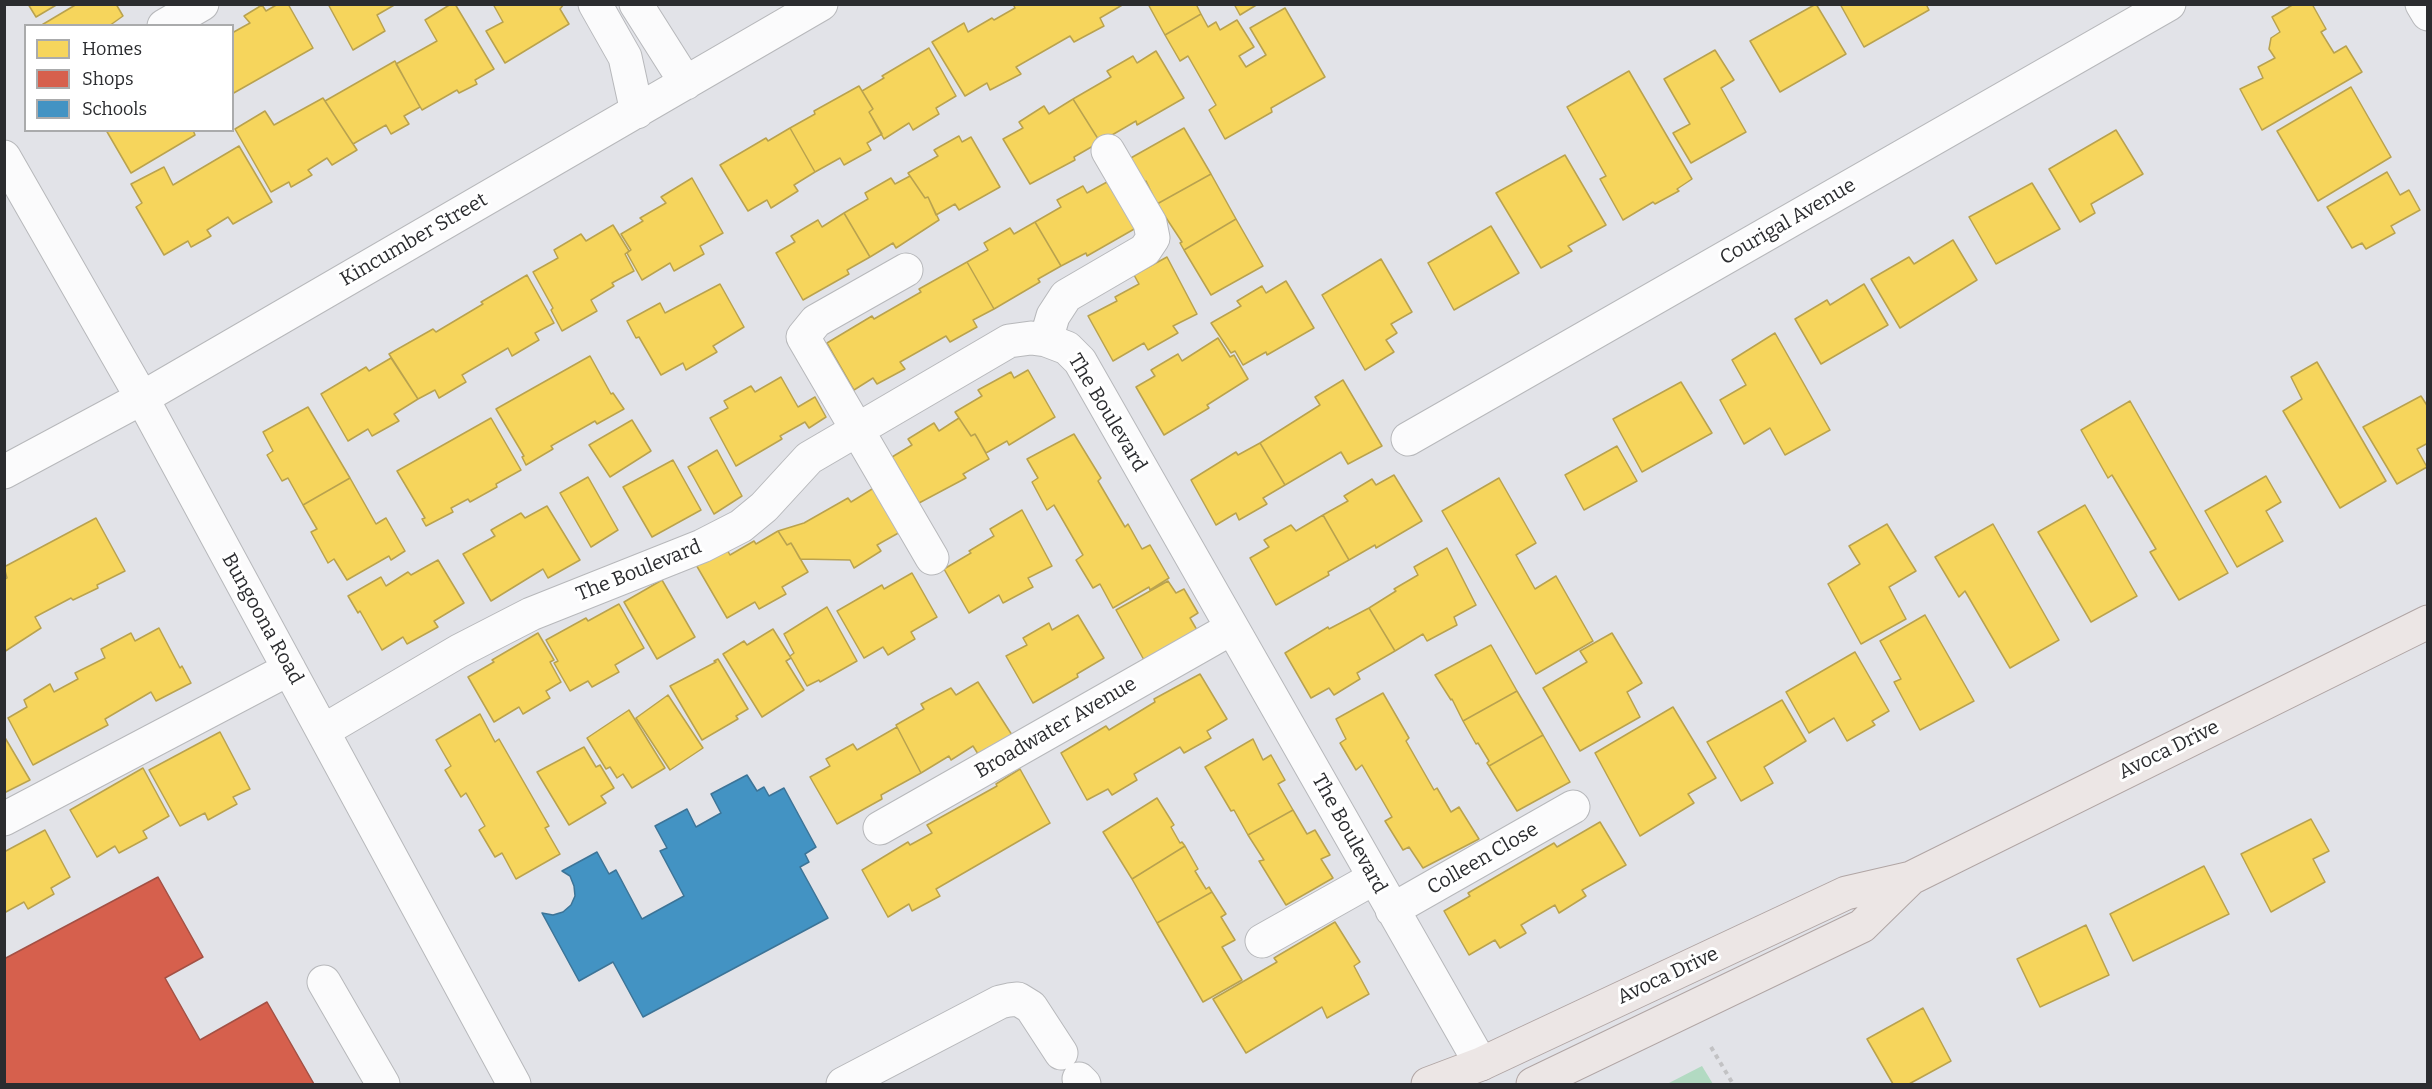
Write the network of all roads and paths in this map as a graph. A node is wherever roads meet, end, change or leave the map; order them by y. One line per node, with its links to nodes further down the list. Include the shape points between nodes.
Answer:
1 (202, 4): 8 (street)
2 (595, 4): 10 (street, via 625,57)
3 (636, 4): 9 (street)
4 (821, 4): 9 (street, Kincumber Street)
5 (2169, 4): 17 (street, Courigal Avenue)
6 (2422, 4): 7 (street)
7 (2427, 14)
8 (167, 24)
9 (686, 83): 10 (street, Kincumber Street)
10 (637, 112): 15 (street, Kincumber Street)
11 (1108, 151): 14 (street, via 1150,223 1152,238 1144,250 1066,296 1053,316)
12 (4, 158): 15 (street, Bungoona Road)
13 (906, 270): 16 (street, via 816,321 803,337)
14 (1046, 340): 16 (street, The Boulevard, via 1010,341); 21 (street, The Boulevard, via 1067,348 1080,361)
15 (142, 398): 18 (street, Kincumber Street); 22 (street, Bungoona Road)
16 (857, 429): 19 (street); 23 (street, The Boulevard, via 809,458 741,526 692,551 531,614 459,651)
17 (1408, 439)
18 (4, 472)
19 (932, 558)
20 (2427, 622): 28 (main road, Avoca Drive)
21 (1232, 628): 26 (street, Broadwater Avenue); 27 (street, The Boulevard)
22 (289, 669): 23 (street, Bungoona Road); 25 (street)
23 (323, 731): 37 (street, Bungoona Road)
24 (1574, 807): 29 (street, Colleen Close)
25 (4, 819)
26 (880, 828)
27 (1374, 878): 29 (street, The Boulevard); 30 (street)
28 (1911, 878): 33 (main road, Avoca Drive, via 1846,893); 40 (main road, Avoca Drive, via 1862,926)
29 (1392, 910): 33 (street, The Boulevard)
30 (1262, 941)
31 (324, 982): 36 (street)
32 (1712, 1047): 41 (path)
33 (1481, 1064): 39 (main road, Avoca Drive)
34 (896, 1072): 35 (street, via 1000,1002 1018,999 1031,1007); 38 (street)
35 (1075, 1072)
36 (383, 1084)
37 (514, 1084)
38 (843, 1084)
39 (1428, 1084)
40 (1533, 1084)
41 (1732, 1084)

